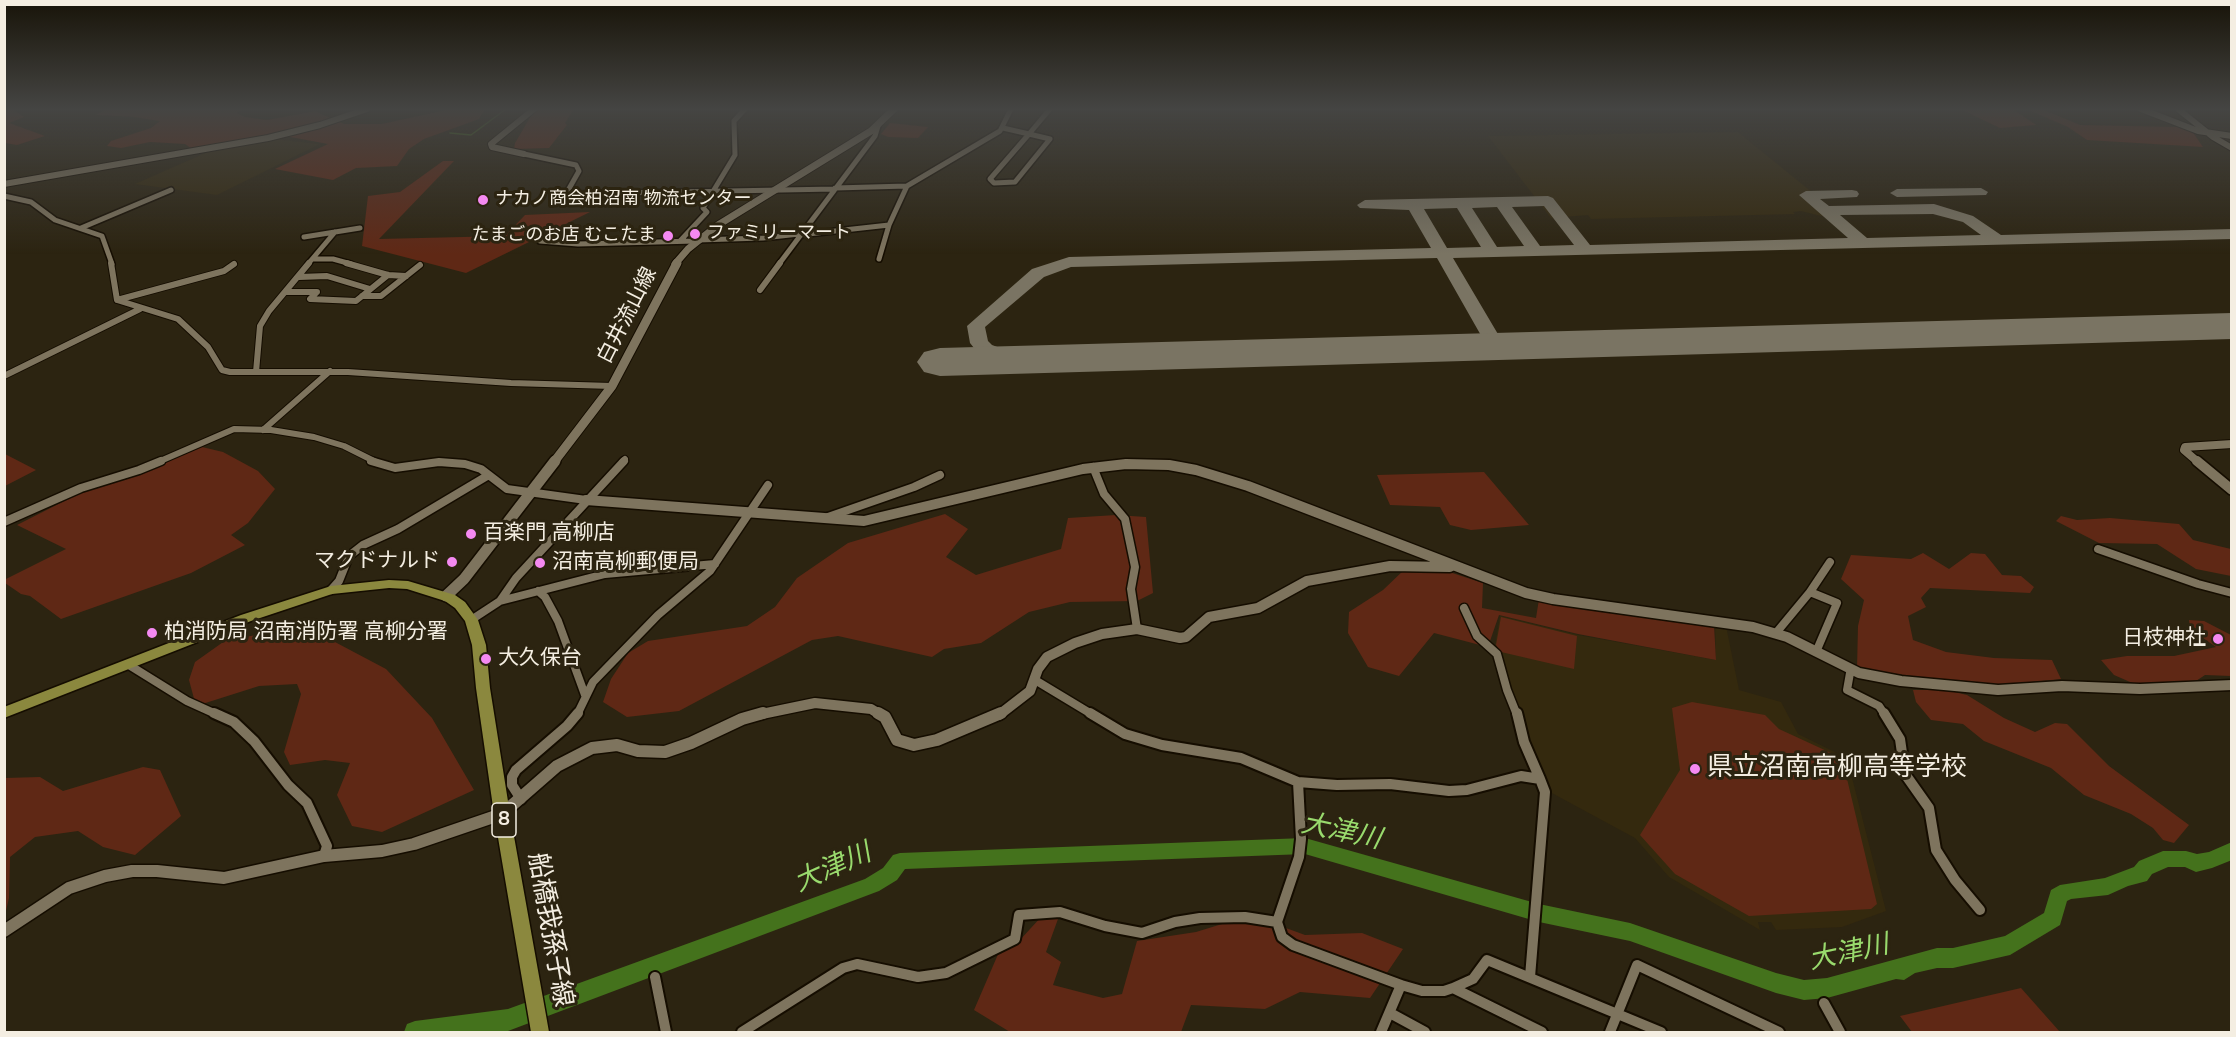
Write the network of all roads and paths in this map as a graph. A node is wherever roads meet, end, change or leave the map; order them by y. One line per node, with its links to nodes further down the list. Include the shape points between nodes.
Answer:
1 (157, 157): 9 (street)
2 (540, 157): 14 (street, via 576,165 579,171 566,194)
3 (734, 157): 14 (street)
4 (827, 157): 13 (main road, 白井流山線)
5 (859, 157): 11 (street)
6 (958, 157): 10 (street)
7 (1009, 157): 8 (street, via 990,182 1015,182)
8 (1035, 157)
9 (4, 184)
10 (907, 186): 11 (street); 16 (street)
11 (835, 188): 13 (street); 20 (street)
12 (171, 190): 17 (street)
13 (775, 190): 14 (street); 24 (main road, 白井流山線)
14 (713, 191): 23 (street, via 704,208 706,214)
15 (4, 196): 17 (street, via 31,202 45,215)
16 (889, 225): 20 (street); 25 (street)
17 (81, 228): 36 (street, via 105,241)
18 (360, 228): 19 (street)
19 (335, 232): 21 (street); 26 (street)
20 (799, 235): 24 (street); 33 (street)
21 (304, 237)
22 (540, 241): 23 (street)
23 (680, 241): 24 (street)
24 (696, 241): 41 (main road, 白井流山線, via 674,266)
25 (879, 259)
26 (313, 260): 29 (street, via 333,259); 31 (street)
27 (234, 264): 36 (street, via 224,271)
28 (420, 265): 30 (street)
29 (388, 274): 30 (street); 32 (street)
30 (406, 276): 35 (street, via 381,296)
31 (299, 277): 32 (street, via 327,276); 34 (street)
32 (370, 289): 35 (street)
33 (760, 290)
34 (287, 292): 35 (street, via 317,292 310,299 357,301); 39 (street, via 260,326)
35 (362, 296)
36 (117, 300): 37 (street)
37 (140, 309): 39 (street, via 178,319 208,347 222,370); 40 (street)
38 (330, 371): 39 (street); 41 (street); 42 (street)
39 (256, 372)
40 (4, 376)
41 (612, 386): 50 (main road, 白井流山線)
42 (263, 430): 47 (street, via 321,439 395,468 452,462 481,469); 54 (street, via 234,429)
43 (2232, 444): 49 (street, via 2184,450)
44 (625, 459): 51 (street)
45 (1093, 467): 53 (street, via 886,518); 58 (street, via 1145,464 1196,470 1248,486); 67 (street, via 1104,494 1125,519 1135,567 1131,589)
46 (940, 475): 53 (street)
47 (487, 476): 50 (street, via 507,489); 59 (street, via 398,529 363,544 349,556)
48 (768, 485): 52 (street)
49 (2232, 490)
50 (529, 493): 51 (street); 63 (main road, 白井流山線, via 464,579)
51 (586, 500): 52 (street); 64 (street)
52 (750, 511): 53 (street); 57 (street)
53 (824, 519)
54 (4, 522)
55 (2098, 549): 62 (street)
56 (1830, 562): 61 (street)
57 (715, 564): 60 (street, via 605,574); 74 (street, via 658,615)
58 (1455, 567): 67 (street, via 1390,566 1306,581 1258,608 1209,617 1186,637); 68 (street, via 1553,599 1736,623)
59 (331, 590): 63 (main road, 船橋我孫子線 / 8, via 389,584); 70 (main road, 船橋我孫子線 / 8)
60 (538, 591): 64 (street); 74 (street, via 558,621)
61 (1810, 592): 68 (street); 69 (street, via 1837,603)
62 (2232, 593)
63 (446, 596): 66 (main road, 船橋我孫子線 / 8, via 460,605)
64 (500, 601): 66 (street)
65 (1464, 608): 76 (street, via 1477,636 1497,654 1524,742)
66 (471, 620): 79 (main road, 船橋我孫子線 / 8, via 479,645)
67 (1137, 629): 72 (street, via 1102,634 1061,649 1042,662)
68 (1776, 633): 69 (street)
69 (1816, 651): 71 (street)
70 (129, 665): 75 (main road, 船橋我孫子線 / 8); 80 (street, via 187,702 234,722 254,741 307,803 327,846)
71 (1853, 672): 73 (street, via 1901,681 1998,690); 81 (street, via 1846,690 1879,706 1896,729 1905,774 1929,808 1936,850)
72 (1035, 680): 77 (street, via 1125,734 1162,745 1241,758); 78 (street, via 1010,708 926,743 914,745 897,740 885,717 872,709 831,704 791,706 742,719 665,752 616,745 592,748 556,766)
73 (2232, 685)
74 (585, 695): 78 (street, via 567,726 516,770 512,786)
75 (4, 713)
76 (1540, 779): 77 (street, via 1521,776 1449,791 1390,784); 85 (street, via 1545,792)
77 (1298, 782): 82 (street, via 1299,856)
78 (521, 799): 79 (street)
79 (502, 814): 80 (street, via 414,844); 91 (main road, 船橋我孫子線 / 8)
80 (324, 856): 83 (street, via 224,878 157,871 105,876 69,888)
81 (1980, 910)
82 (1277, 922): 86 (street, via 1282,937 1293,945); 93 (street, via 1245,917 1200,918 1142,933 1060,912 1019,915 1015,939 946,973 918,976 857,964 843,968)
83 (4, 931)
84 (655, 977): 92 (street)
85 (1530, 977): 87 (street, via 1487,960 1473,979); 90 (street)
86 (1401, 985): 87 (street, via 1422,992); 89 (street)
87 (1453, 988): 96 (street)
88 (1824, 1004): 100 (street)
89 (1390, 1013): 94 (street); 95 (street)
90 (1617, 1013): 97 (street); 98 (street); 99 (street, via 1637,965)
91 (540, 1030)
92 (666, 1032)
93 (742, 1032)
94 (1381, 1032)
95 (1425, 1032)
96 (1542, 1032)
97 (1610, 1032)
98 (1661, 1032)
99 (1779, 1032)
100 (1840, 1032)

